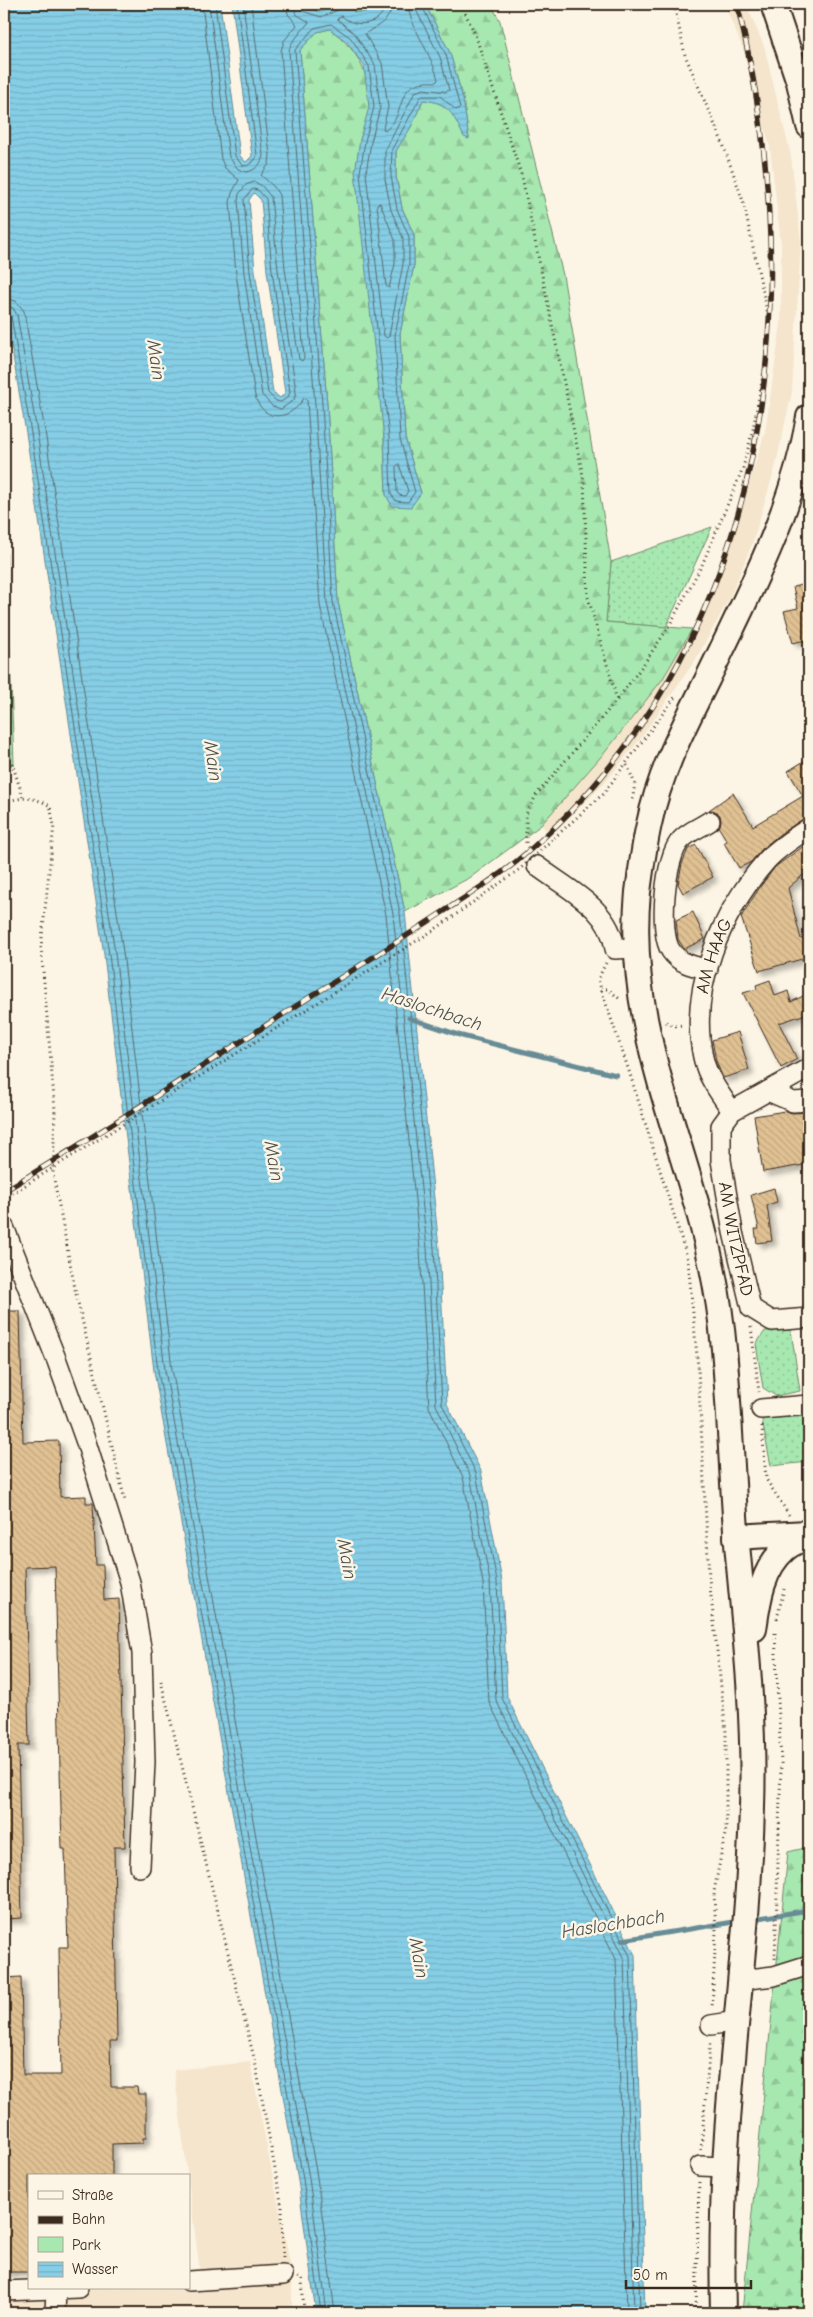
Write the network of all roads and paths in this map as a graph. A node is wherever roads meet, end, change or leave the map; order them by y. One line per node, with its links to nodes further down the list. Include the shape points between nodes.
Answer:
1 (461, 4): 6 (path, via 475,34 522,177 584,481 588,597)
2 (674, 4): 6 (path, via 685,55 743,201 765,298 769,341 743,468 722,520 668,628)
3 (773, 4): 4 (main road, via 799,82)
4 (809, 126)
5 (809, 426): 14 (main road, via 787,501 759,574 668,765 649,822)
6 (617, 700): 13 (path, via 537,794 526,814 526,843)
7 (4, 739): 9 (path)
8 (627, 764): 20 (path, bridge, via 604,793 520,869 434,930 8,1196)
9 (23, 797): 10 (path); 25 (path, via 39,799 50,806 54,825 41,947 55,1110 53,1174 76,1294)
10 (4, 802)
11 (710, 821): 15 (street, via 680,840 672,852 663,918 670,950 683,963)
12 (809, 828): 15 (street, AM HAAG, via 768,859 742,892 716,944)
13 (537, 866): 14 (street, via 599,912)
14 (625, 949): 27 (main road, via 655,1070 697,1207 718,1303); 36 (path, via 598,979 688,1260 698,1367 709,1578 726,1732 726,1829 714,1892 716,1932)
15 (708, 969): 19 (street, AM HAAG, via 700,997 703,1059 715,1086)
16 (809, 1068): 17 (street)
17 (768, 1091): 18 (street, via 793,1102); 19 (street)
18 (809, 1101)
19 (732, 1110): 22 (street, AM WITZPFAD, via 721,1126 721,1160 733,1232 751,1308 772,1322)
20 (4, 1206)
21 (4, 1226): 30 (street, via 83,1433 130,1582 142,1653 145,1762)
22 (809, 1318)
23 (809, 1404): 24 (street)
24 (761, 1409)
25 (126, 1504)
26 (809, 1534): 27 (main road); 28 (main road, via 785,1548 769,1569 759,1594)
27 (736, 1537): 28 (main road)
28 (748, 1668): 34 (main road, via 752,1805)
29 (160, 1677): 39 (path, via 256,2066 282,2207)
30 (140, 1867)
31 (775, 1905): 33 (path)
32 (809, 1965): 33 (street)
33 (774, 1976): 34 (street)
34 (740, 1980): 35 (main road)
35 (736, 2021): 36 (street); 38 (main road)
36 (712, 2025): 37 (path)
37 (700, 2166): 38 (street); 45 (path)
38 (725, 2167): 46 (main road)
39 (284, 2275): 40 (street); 44 (path, via 302,2278)
40 (190, 2281)
41 (56, 2290): 42 (street); 43 (street)
42 (4, 2291)
43 (55, 2313)
44 (304, 2313)
45 (696, 2313)
46 (722, 2313)

